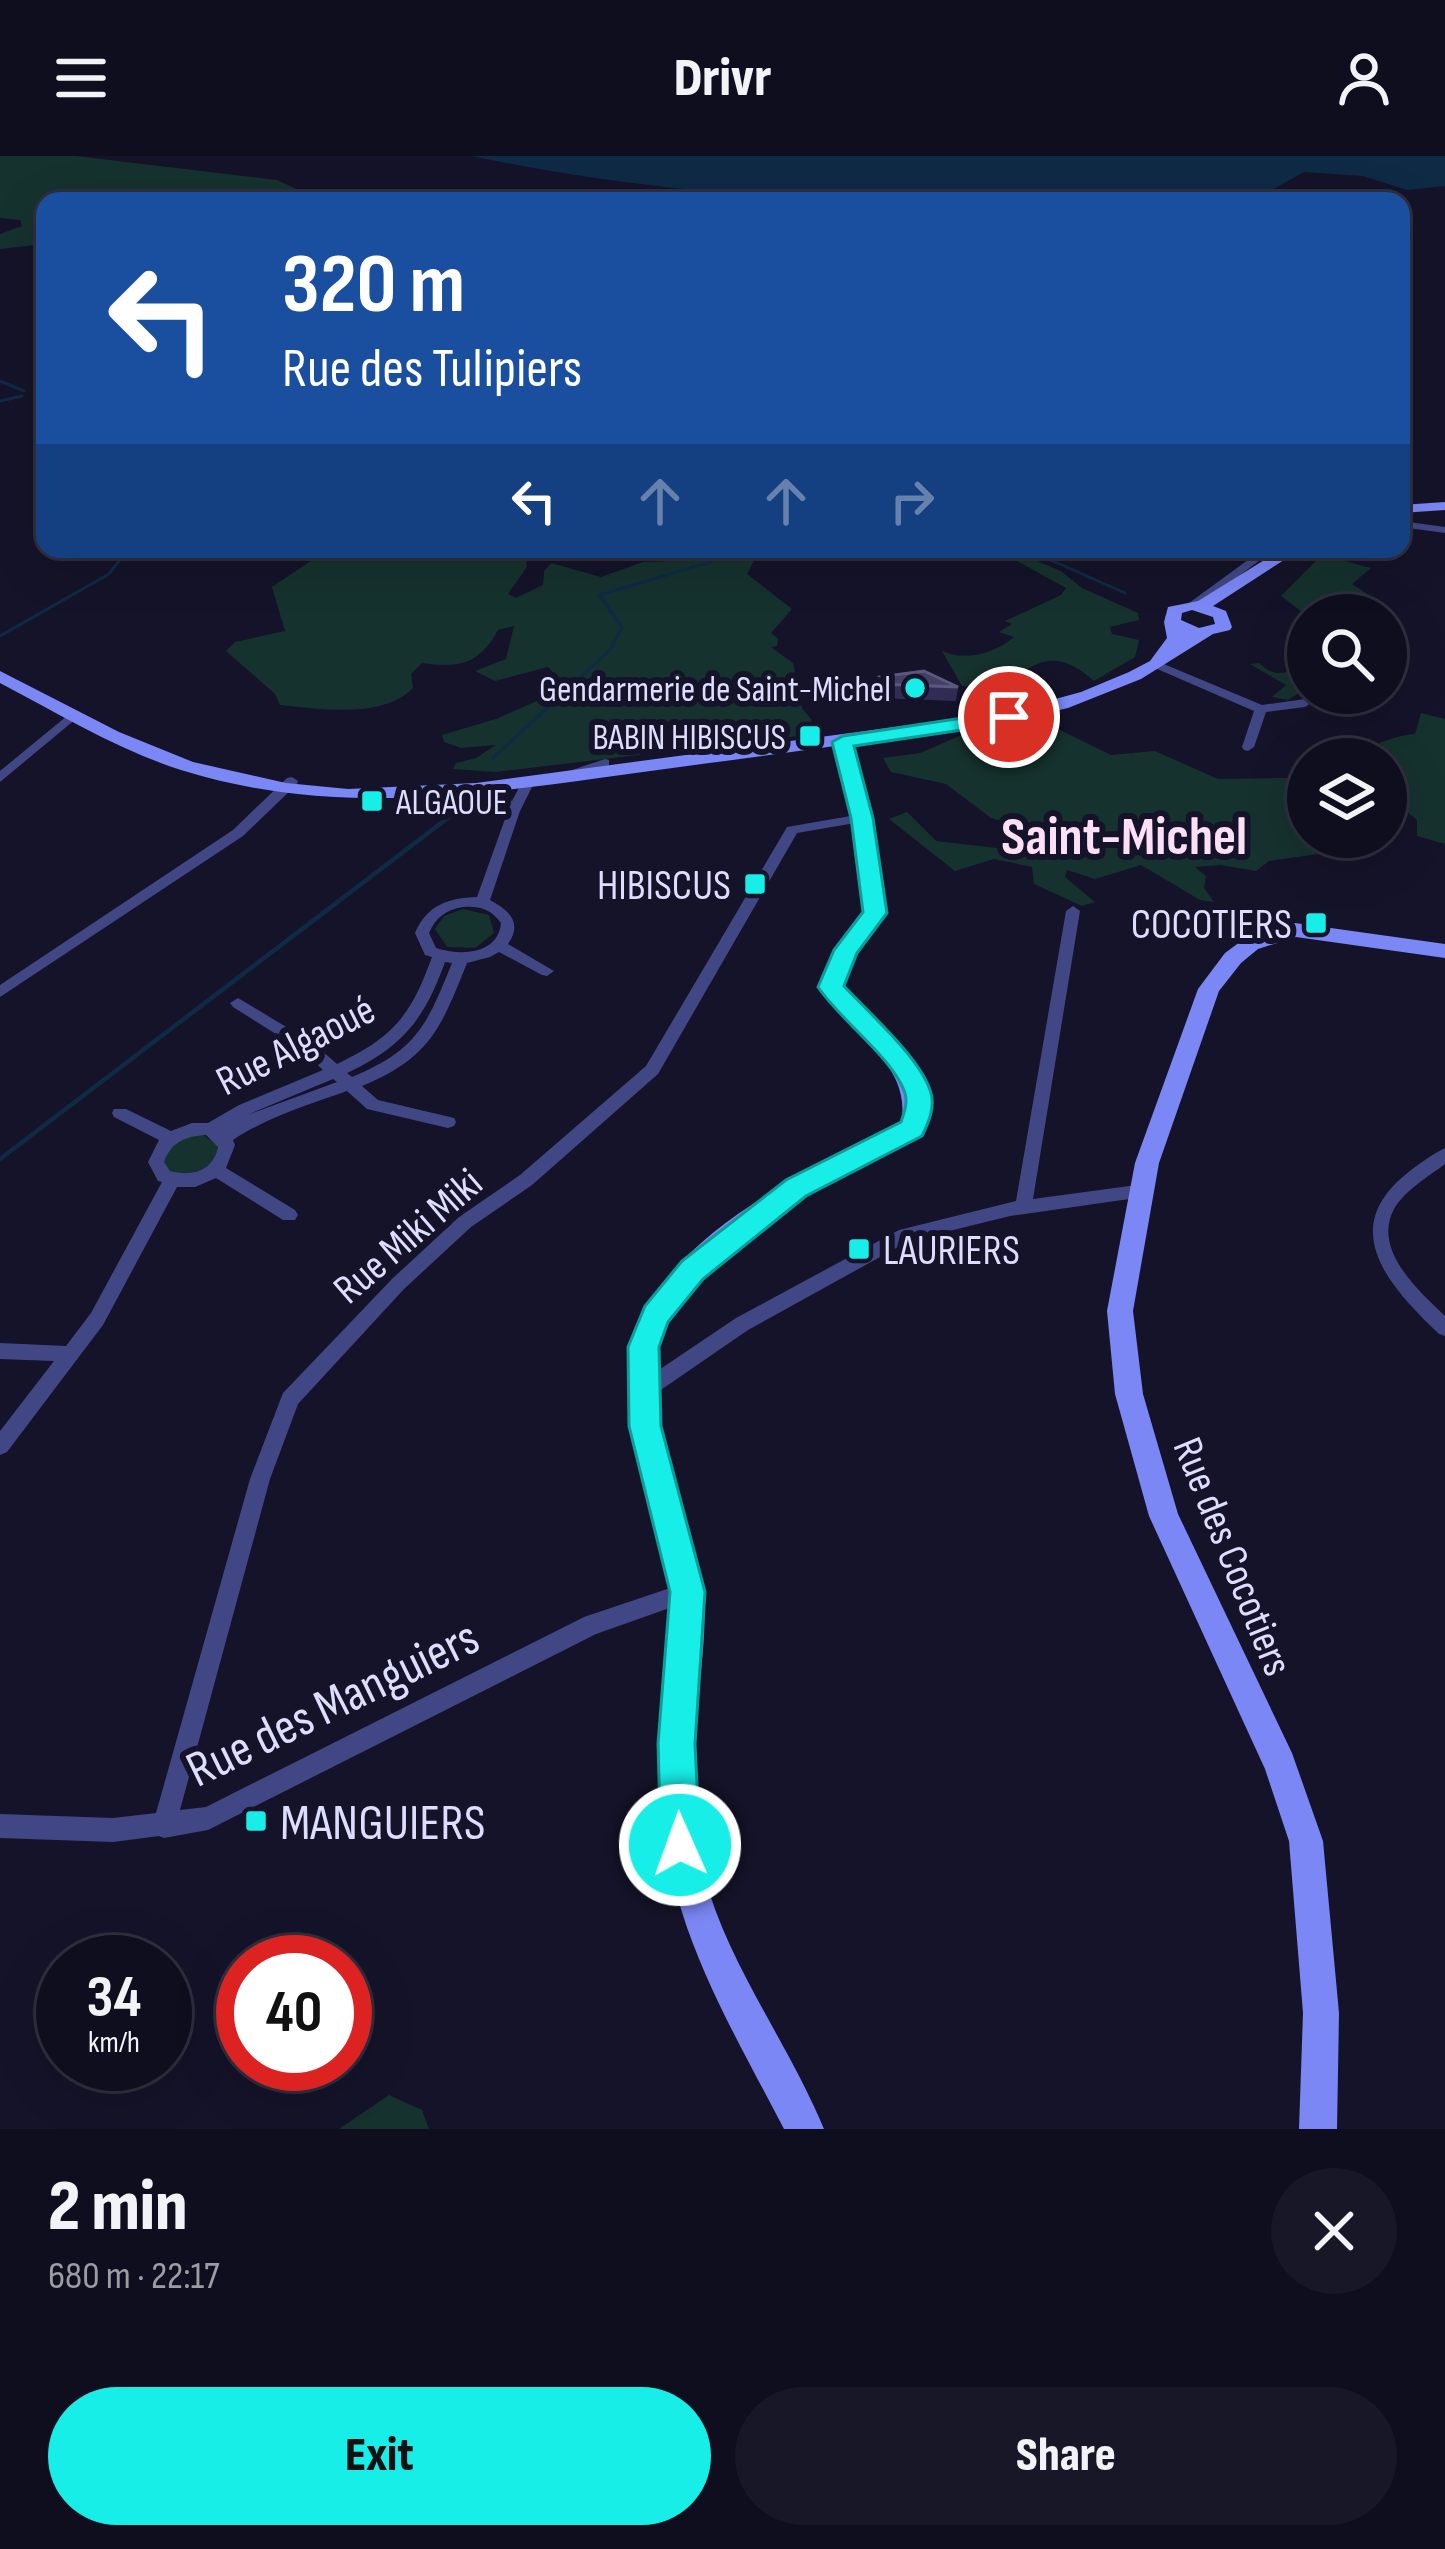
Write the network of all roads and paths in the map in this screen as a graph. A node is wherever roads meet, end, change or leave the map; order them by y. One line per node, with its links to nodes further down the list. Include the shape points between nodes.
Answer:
1 (1445, 506): 2 (main road)
2 (1410, 508)
3 (1410, 525): 4 (street)
4 (1445, 530)
5 (1272, 558): 7 (main road)
6 (1275, 558): 8 (main road)
7 (1198, 606): 8 (main road); 9 (main road, via 1174,610)
8 (1220, 614): 10 (main road, via 1224,627)
9 (1172, 622): 10 (main road); 17 (main road, via 1166,652 1095,687)
10 (1205, 634): 12 (main road)
11 (0, 665): 21 (main road, via 134,737)
12 (1159, 666): 15 (street); 17 (main road, via 1053,708)
13 (0, 676): 16 (main road)
14 (1287, 705): 15 (street)
15 (1261, 709): 18 (street)
16 (73, 715): 20 (street); 21 (main road, via 187,766)
17 (842, 739): 19 (main road); 22 (main road); 23 (main road)
18 (1248, 746)
19 (605, 763): 21 (main road, via 444,782); 22 (street, via 525,777)
20 (0, 778)
21 (289, 785): 22 (main road, via 393,796); 31 (street, via 238,833)
22 (515, 794): 24 (street)
23 (862, 818): 48 (main road, via 875,913 846,950 831,987 918,1090 912,1128 796,1188 693,1270 656,1315 643,1347); 52 (street, Rue Miki Miki, via 792,830 652,1070 450,1236 290,1399 260,1479)
24 (482, 902): 26 (street, via 508,921); 28 (street, via 454,904 426,921 424,943)
25 (1073, 911): 43 (street)
26 (500, 946): 29 (street); 30 (street)
27 (1445, 952): 42 (main road, Rue des Cocotiers, via 1307,930 1285,931 1233,958 1209,989)
28 (440, 956): 29 (street); 33 (street, Rue Algaoué, via 405,1029 388,1046)
29 (461, 960): 34 (street, Rue Algaoué, via 428,1033 400,1060)
30 (548, 970)
31 (0, 992)
32 (238, 1004): 33 (street)
33 (335, 1070): 34 (street); 37 (street, Rue Algaoué, via 243,1107)
34 (352, 1083): 36 (street, via 373,1105); 37 (street, Rue Algaoué)
35 (120, 1113): 38 (street)
36 (448, 1122)
37 (217, 1134): 38 (street, via 190,1130); 40 (street, via 227,1154)
38 (171, 1138): 41 (street, via 156,1162)
39 (1445, 1156): 45 (street, via 1392,1198 1381,1237 1408,1291)
40 (216, 1170): 41 (street); 44 (street)
41 (172, 1180): 47 (street)
42 (1144, 1191): 43 (street); 54 (main road, Rue des Cocotiers, via 1120,1311 1129,1394 1164,1516 1280,1766 1306,1841 1322,2013)
43 (1023, 1208): 48 (street, via 905,1235 742,1324)
44 (289, 1215)
45 (1445, 1328)
46 (0, 1351): 47 (street)
47 (72, 1354): 49 (street)
48 (645, 1390): 50 (main road, via 645,1426)
49 (0, 1446)
50 (688, 1592): 52 (street, Rue des Manguiers, via 592,1625 238,1806); 53 (main road, via 677,1744 680,1845 713,1949)
51 (0, 1826): 52 (street, Rue des Manguiers)
52 (164, 1826)
53 (805, 2129)
54 (1318, 2129)

